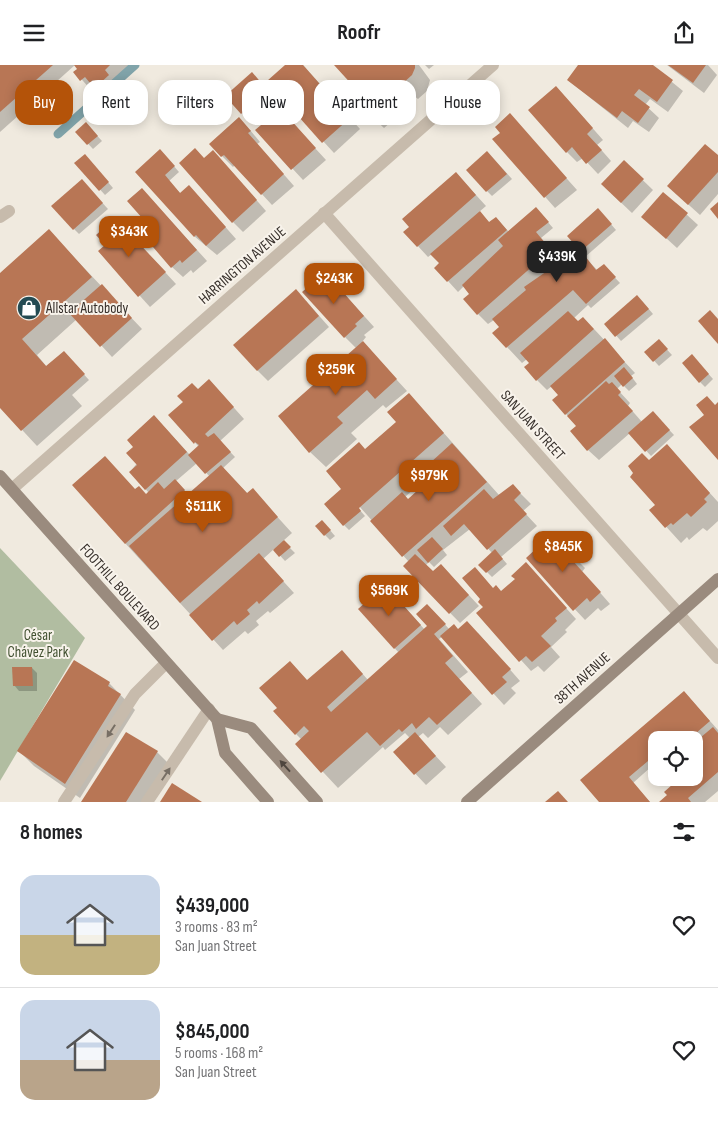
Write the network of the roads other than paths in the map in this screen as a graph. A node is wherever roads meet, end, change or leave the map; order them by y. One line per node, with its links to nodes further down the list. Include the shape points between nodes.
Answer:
1 (493, 65): 2 (street, HARRINGTON AVENUE)
2 (324, 213): 4 (street, HARRINGTON AVENUE); 6 (street, SAN JUAN STREET)
3 (0, 476): 4 (main road, FOOTHILL BOULEVARD)
4 (12, 489): 8 (main road, FOOTHILL BOULEVARD)
5 (718, 579): 6 (main road, 38TH AVENUE)
6 (679, 614): 7 (street, SAN JUAN STREET); 14 (main road, 38TH AVENUE)
7 (718, 658)
8 (166, 663): 9 (main road, FOOTHILL BOULEVARD); 10 (street, one-way to 10, via 138,691)
9 (213, 714): 11 (street, one-way to 9, via 184,746); 12 (main road, FOOTHILL BOULEVARD, via 225,753); 13 (main road, one-way to 9, via 251,728)
10 (64, 802)
11 (147, 802)
12 (268, 802)
13 (317, 802)
14 (467, 802)

